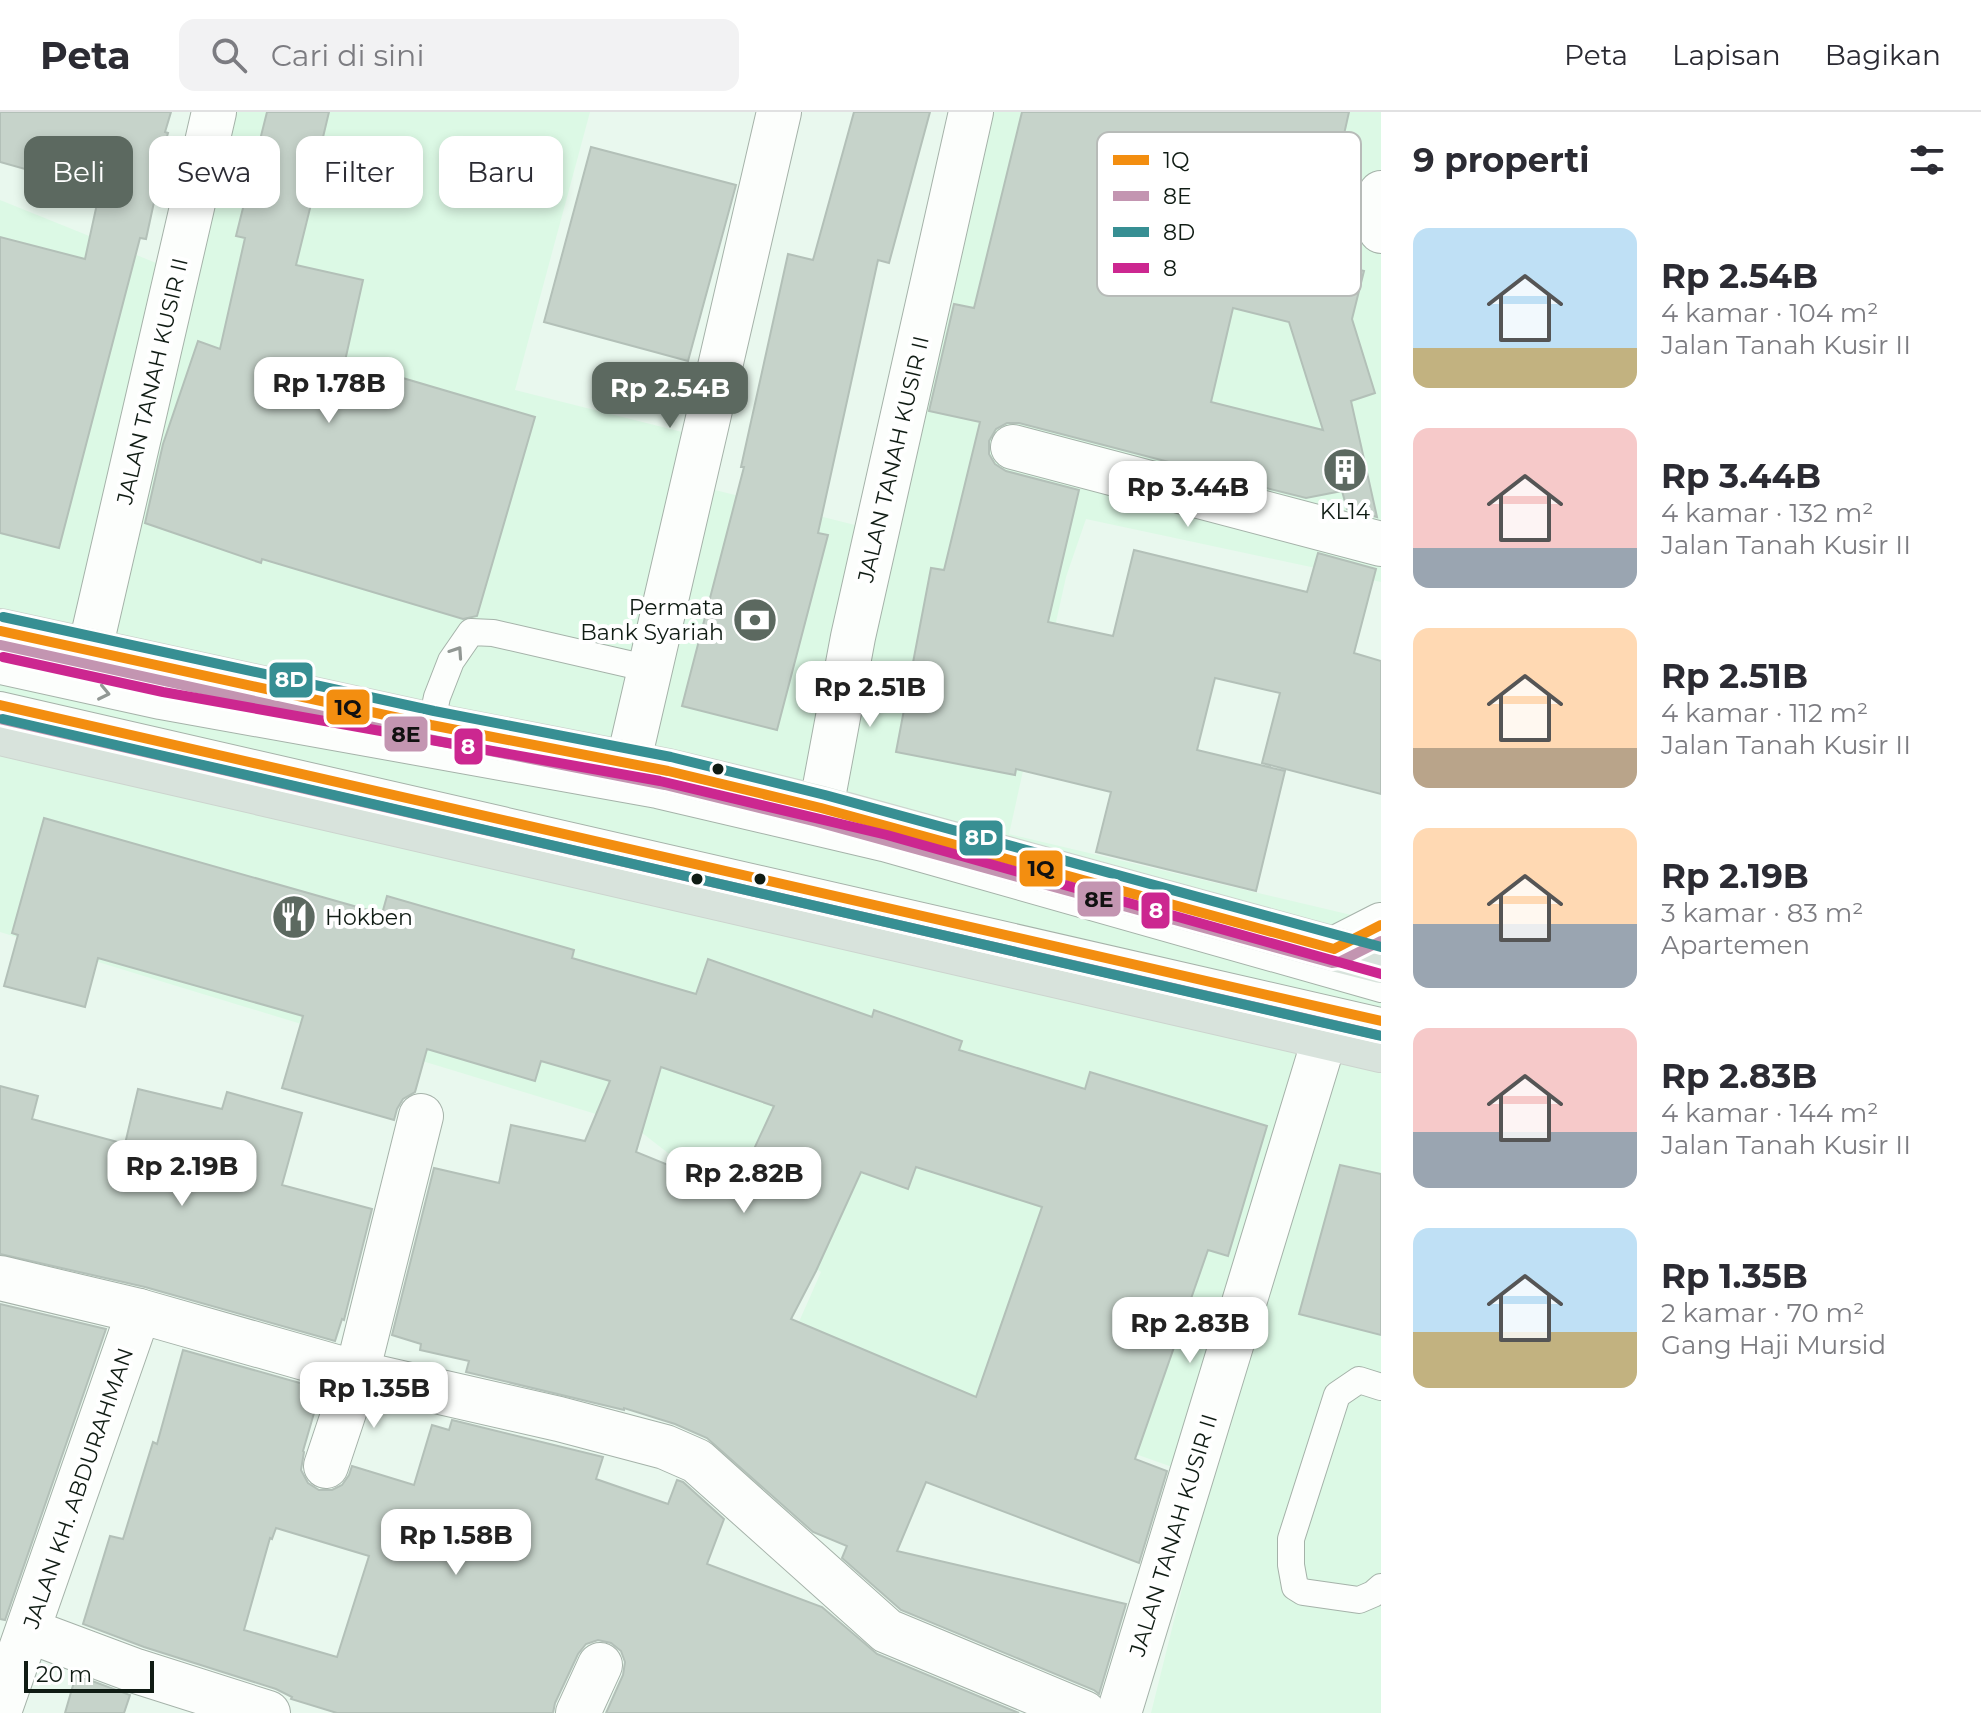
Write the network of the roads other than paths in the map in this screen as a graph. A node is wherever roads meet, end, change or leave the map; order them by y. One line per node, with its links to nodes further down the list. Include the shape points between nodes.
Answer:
1 (214, 112): 9 (street, JALAN TANAH KUSIR II)
2 (971, 112): 16 (street, JALAN TANAH KUSIR II, via 853,637)
3 (773, 113): 10 (street)
4 (1381, 193): 5 (street)
5 (1381, 231)
6 (1013, 447): 7 (street)
7 (1381, 544)
8 (0, 631): 9 (highway)
9 (90, 649): 13 (highway)
10 (650, 669): 13 (lane, one-way to 10, via 451,661 471,632); 15 (street)
11 (0, 671): 20 (lane, one-way to 20, via 160,706 657,795 883,848)
12 (0, 705): 21 (lane)
13 (431, 725): 15 (highway)
14 (0, 733): 22 (highway)
15 (628, 764): 16 (highway)
16 (821, 808): 18 (highway)
17 (1381, 925): 18 (street)
18 (1334, 949): 19 (highway)
19 (1381, 961)
20 (1381, 989)
21 (1381, 1021)
22 (1325, 1037): 23 (highway); 37 (street, JALAN TANAH KUSIR II)
23 (1381, 1050)
24 (421, 1116): 27 (street)
25 (0, 1278): 26 (street)
26 (139, 1311): 27 (street); 31 (street, JALAN KH. ABDURAHMAN)
27 (357, 1373): 29 (street); 36 (street, via 620,1435 697,1461 887,1631)
28 (1381, 1387): 30 (lane, via 1359,1380 1337,1395 1291,1539 1291,1565 1295,1587 1303,1592 1359,1600)
29 (326, 1466)
30 (1381, 1587)
31 (29, 1631): 33 (street, JALAN KH. ABDURAHMAN); 34 (street)
32 (600, 1665): 35 (street)
33 (0, 1709)
34 (267, 1712)
35 (578, 1713)
36 (1084, 1713)
37 (1119, 1713)

